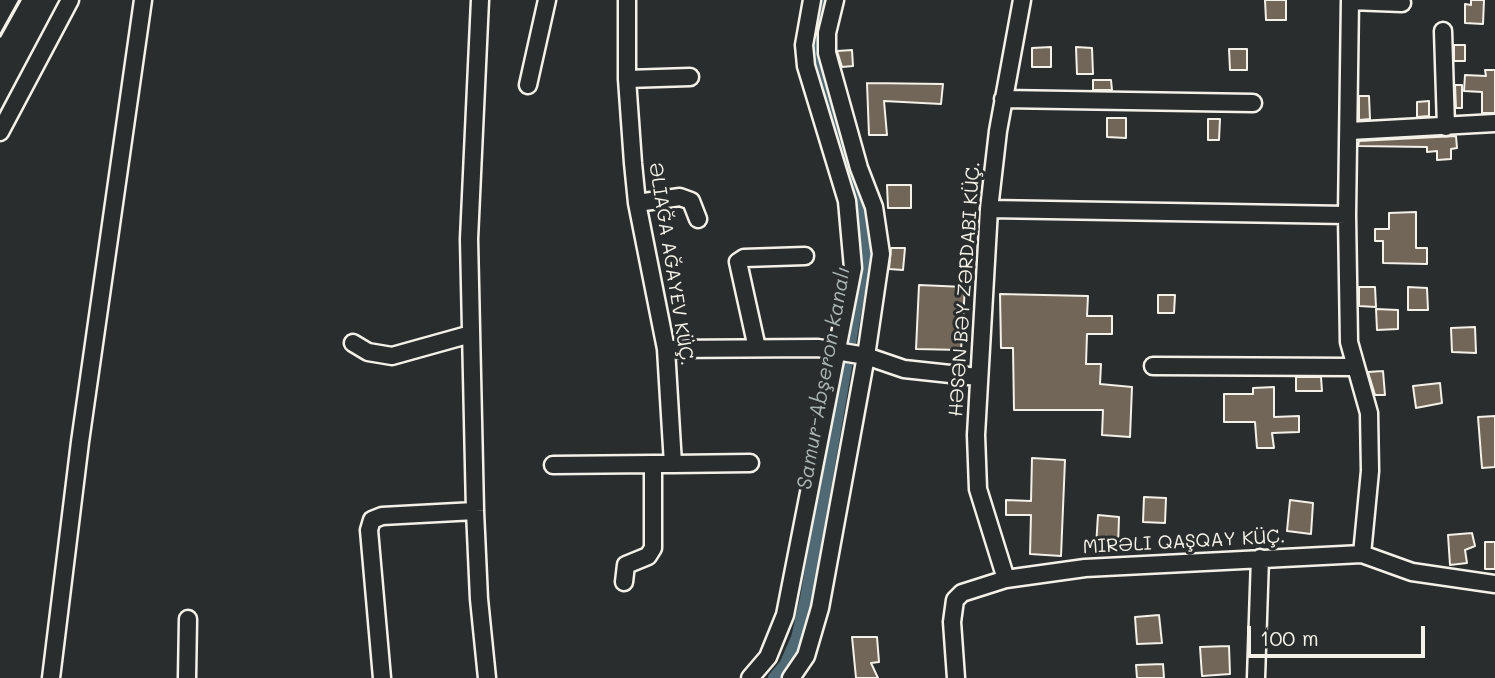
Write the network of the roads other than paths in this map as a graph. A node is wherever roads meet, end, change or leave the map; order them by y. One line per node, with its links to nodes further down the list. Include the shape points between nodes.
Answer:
1 (70, 0): 20 (street)
2 (143, 0): 46 (street, via 79,442)
3 (481, 0): 26 (street, via 469,239)
4 (547, 0): 14 (street)
5 (627, 0): 13 (street, ƏLIAĞA AĞAYEV KÜÇ.)
6 (812, 0): 30 (street, via 804,44 806,66 852,228 853,268)
7 (835, 0): 31 (street, via 827,53 880,237 878,285)
8 (1022, 0): 15 (street, HƏSƏN BƏY ZƏRDABI KÜÇ.)
9 (1350, 0): 10 (street); 19 (street)
10 (1402, 2)
11 (1443, 31): 18 (street)
12 (690, 77): 13 (street)
13 (627, 79): 21 (street, ƏLIAĞA AĞAYEV KÜÇ.)
14 (528, 85)
15 (1003, 99): 16 (street); 22 (street, HƏSƏN BƏY ZƏRDABI KÜÇ.)
16 (1253, 103)
17 (1495, 123): 18 (street)
18 (1446, 127): 19 (street)
19 (1350, 131): 23 (street)
20 (0, 132)
21 (637, 203): 24 (street, via 680,197 691,201); 29 (street, ƏLIAĞA AĞAYEV KÜÇ.)
22 (989, 209): 23 (street); 34 (street, HƏSƏN BƏY ZƏRDABI KÜÇ.)
23 (1347, 215): 33 (street, via 1349,342)
24 (698, 219)
25 (805, 256): 28 (street, via 738,262)
26 (471, 334): 27 (street, via 392,356 368,352); 39 (street)
27 (353, 343)
28 (757, 348): 29 (street); 30 (street)
29 (666, 349): 37 (street, ƏLIAĞA AĞAYEV KÜÇ.)
30 (838, 351): 31 (street); 50 (street, via 785,615 768,657)
31 (866, 356): 34 (street, via 904,369); 51 (street, via 820,608 806,656)
32 (1153, 366): 33 (street)
33 (1354, 367): 40 (street, via 1362,380 1369,413 1370,471)
34 (978, 377): 42 (street, HƏSƏN BƏY ZƏRDABI KÜÇ., via 978,489)
35 (750, 463): 37 (street)
36 (653, 464): 37 (street); 38 (street); 43 (street, via 653,548 648,556 626,565)
37 (673, 464)
38 (553, 465)
39 (475, 511): 48 (street, via 372,520 369,530); 49 (street)
40 (1362, 554): 41 (street, MIRƏLI QAŞQAY KÜÇ.); 44 (street, MIRƏLI QAŞQAY KÜÇ., via 1412,572)
41 (1260, 558): 42 (street, MIRƏLI QAŞQAY KÜÇ., via 1085,568); 53 (street)
42 (1006, 579): 52 (street, MIRƏLI QAŞQAY KÜÇ., via 962,593 955,600)
43 (624, 582)
44 (1495, 584)
45 (188, 619): 47 (street)
46 (51, 678)
47 (187, 678)
48 (382, 678)
49 (487, 678)
50 (750, 678)
51 (791, 678)
52 (956, 678)
53 (1256, 678)

